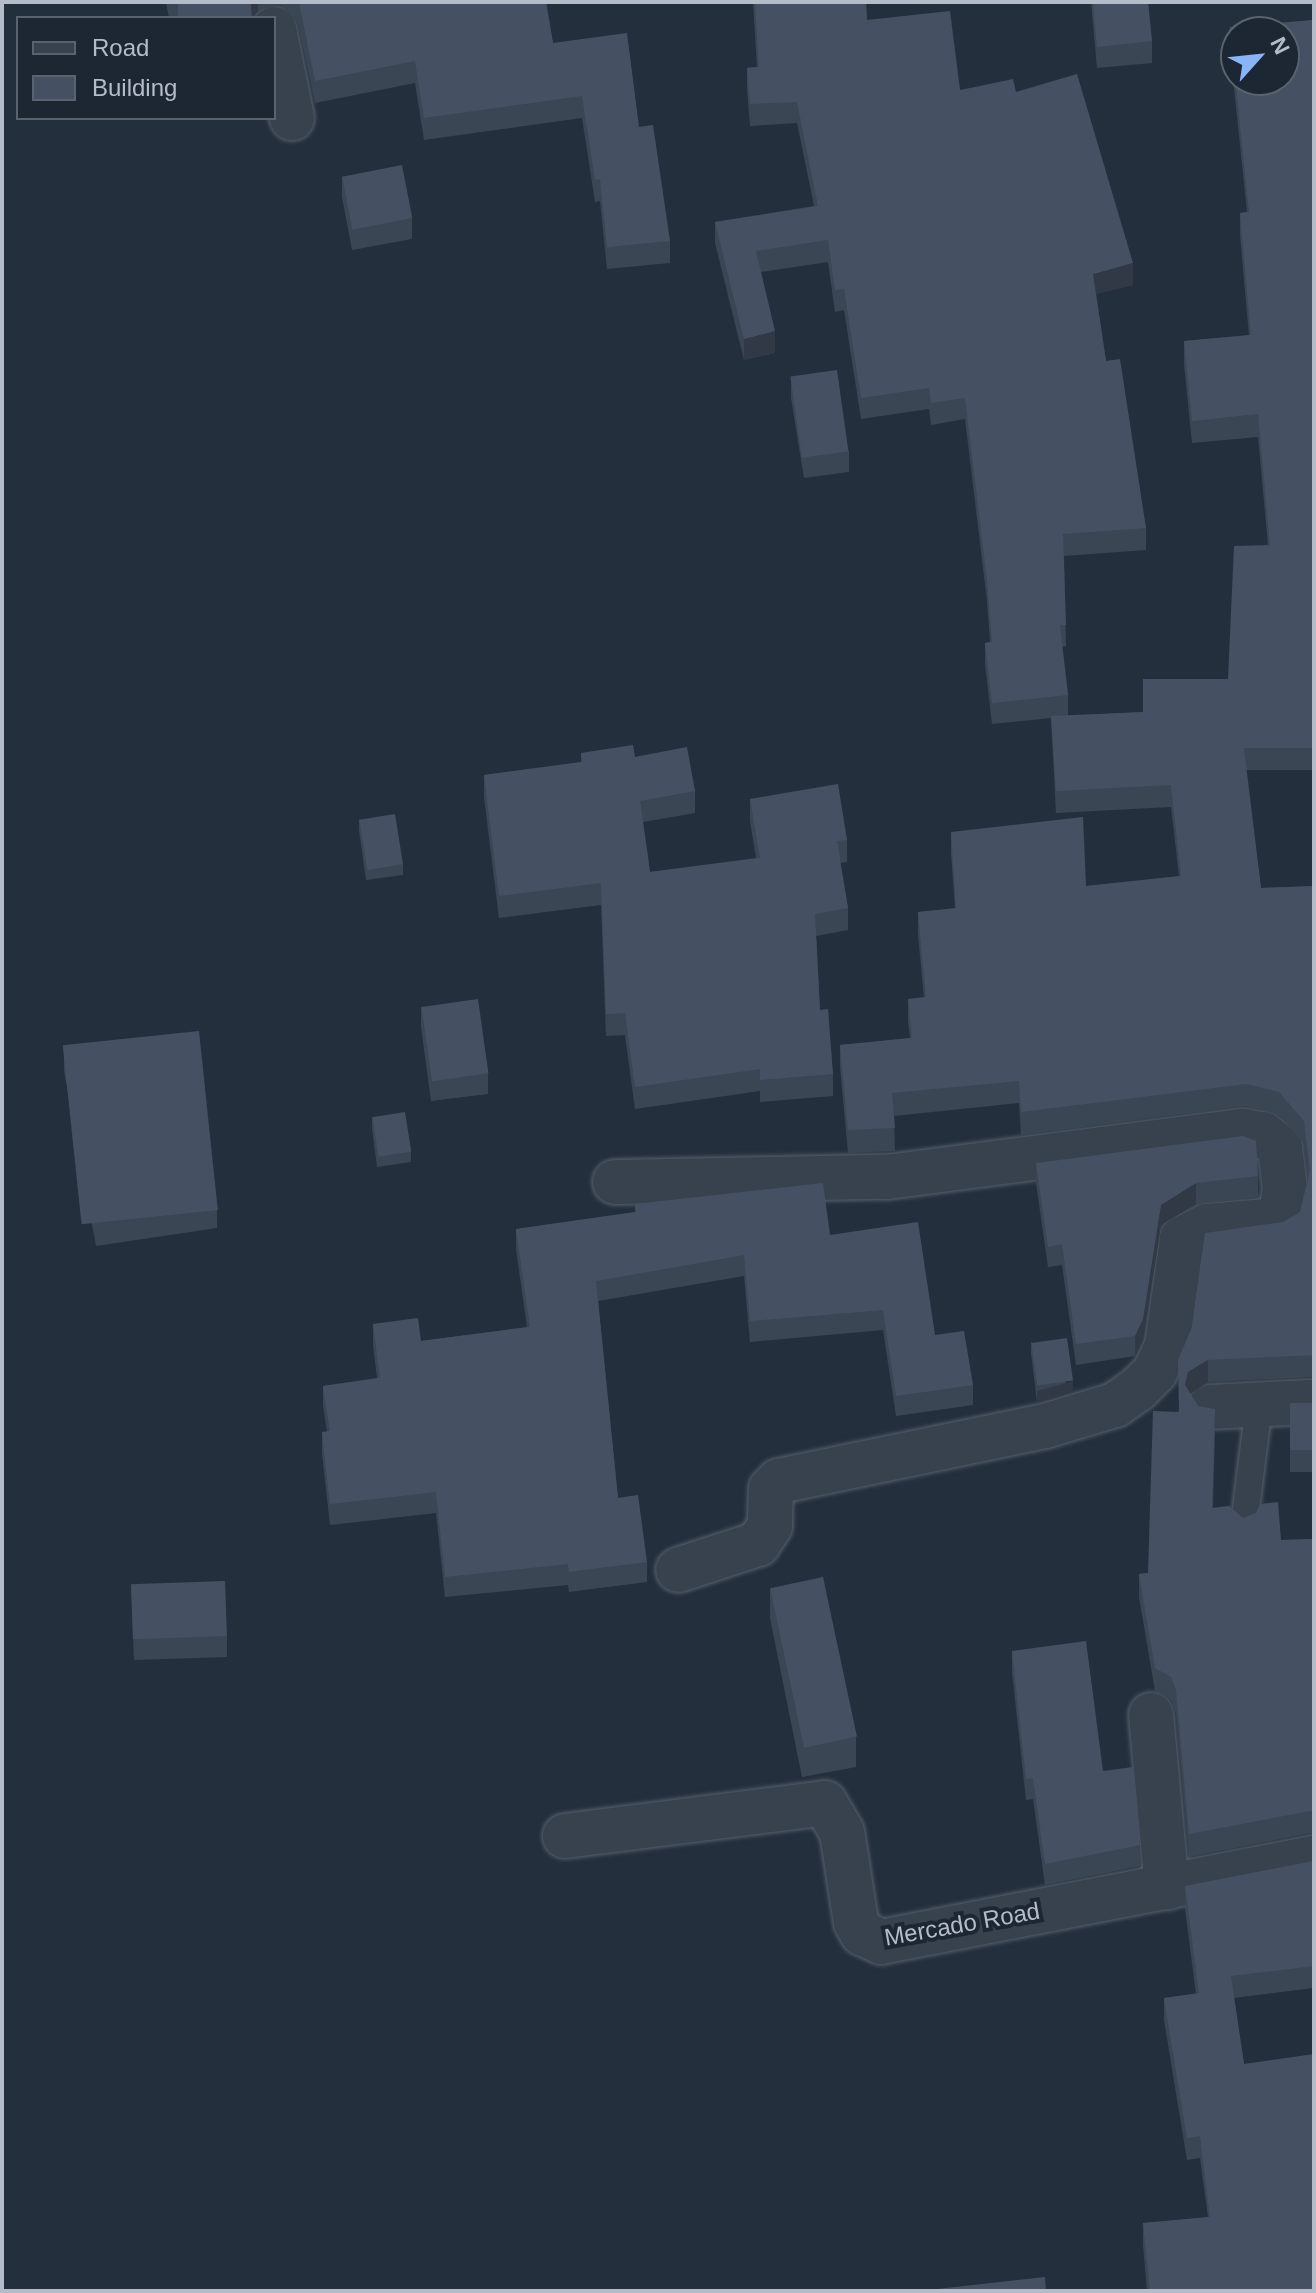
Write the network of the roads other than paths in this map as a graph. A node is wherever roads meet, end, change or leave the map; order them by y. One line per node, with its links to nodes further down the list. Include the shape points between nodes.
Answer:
1 (276, 39): 2 (street)
2 (292, 118)
3 (615, 1182): 4 (street, via 887,1177 1243,1131 1263,1134 1280,1148)
4 (1300, 1189): 9 (street, via 1273,1225 1207,1226 1182,1239 1167,1346 1155,1372 1115,1405 1045,1426 779,1481 771,1489 770,1526 758,1544)
5 (1314, 1402): 6 (street)
6 (1259, 1405): 7 (street); 8 (lane)
7 (1210, 1407)
8 (1244, 1525)
9 (678, 1570)
10 (1151, 1715): 13 (street)
11 (565, 1836): 13 (street, Mercado Road, via 825,1803 842,1832 856,1922 862,1933 881,1942)
12 (1314, 1858): 13 (street, Mercado Road)
13 (1167, 1887)

